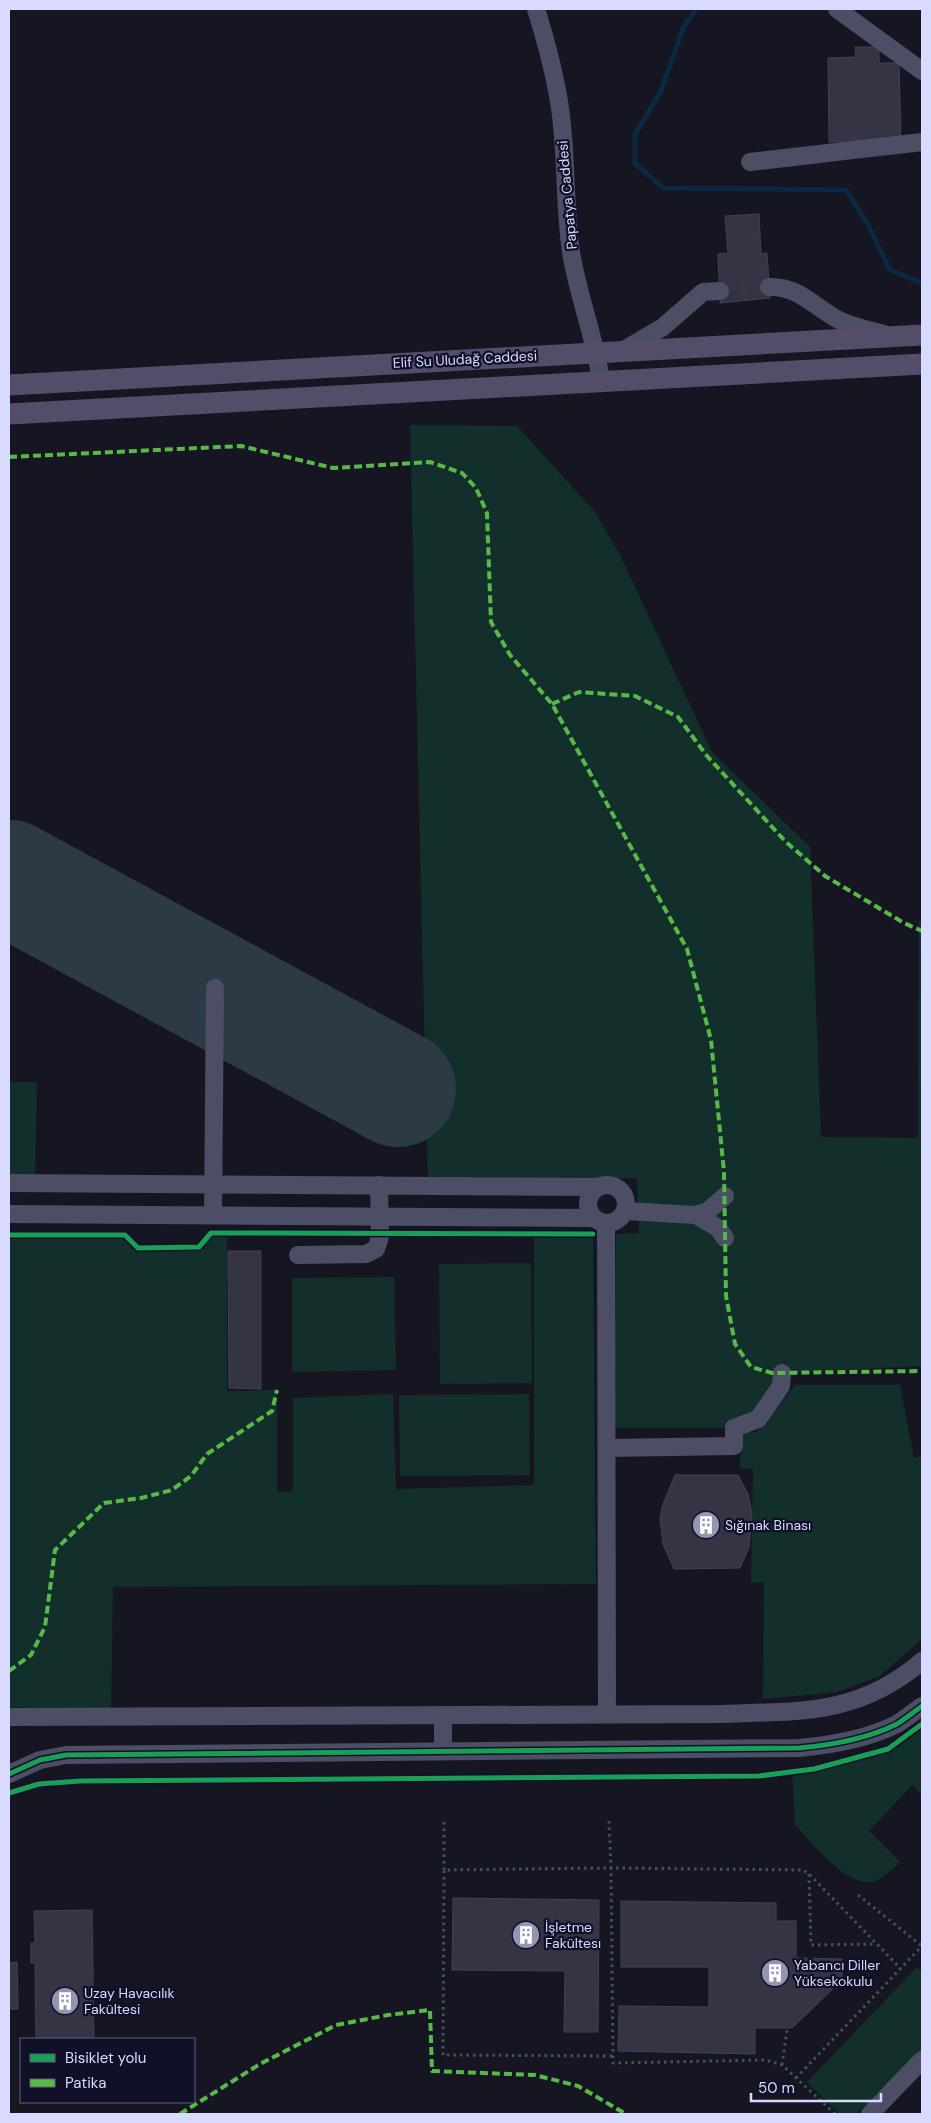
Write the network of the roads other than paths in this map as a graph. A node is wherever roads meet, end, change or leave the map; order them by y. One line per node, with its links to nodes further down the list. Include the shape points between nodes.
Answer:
1 (536, 9): 11 (street, Papatya Caddesi, via 560,109 571,253)
2 (837, 9): 3 (street)
3 (922, 70)
4 (922, 142): 5 (street)
5 (750, 162)
6 (769, 287): 9 (street, via 792,290 851,325)
7 (720, 291): 10 (street, via 703,292 663,328)
8 (922, 335): 9 (main road, Elif Su Uludağ Caddesi)
9 (892, 336): 10 (main road, Elif Su Uludağ Caddesi)
10 (624, 350): 11 (main road, Elif Su Uludağ Caddesi)
11 (597, 352): 13 (street, Papatya Caddesi); 14 (main road, Elif Su Uludağ Caddesi)
12 (922, 364): 13 (main road)
13 (601, 381): 15 (main road)
14 (9, 385)
15 (9, 414)
16 (215, 988): 18 (street)
17 (9, 1184): 18 (street)
18 (214, 1184): 19 (street); 24 (street)
19 (379, 1186): 20 (street); 26 (street)
20 (597, 1187): 22 (street, via 609,1184 620,1189 626,1201); 27 (street, via 588,1202 590,1214)
21 (725, 1196): 25 (street, via 708,1211)
22 (625, 1211): 25 (street); 27 (street, via 619,1219)
23 (9, 1214): 24 (street)
24 (214, 1215): 26 (street)
25 (696, 1215): 28 (street, via 718,1228)
26 (378, 1216): 27 (street); 29 (street, via 380,1237 376,1249 366,1254)
27 (600, 1221): 31 (street)
28 (725, 1238)
29 (298, 1255)
30 (782, 1372): 31 (street, via 781,1386 758,1419 734,1428 734,1446)
31 (607, 1448): 34 (street)
32 (922, 1661): 34 (street, via 888,1687 839,1706 776,1712)
33 (922, 1706): 37 (street, via 896,1724 832,1745)
34 (607, 1714): 35 (street)
35 (442, 1715): 36 (street); 37 (street)
36 (9, 1717)
37 (443, 1751): 38 (street, via 66,1755 40,1760)
38 (9, 1774)
39 (922, 2060): 40 (street)
40 (870, 2114)

